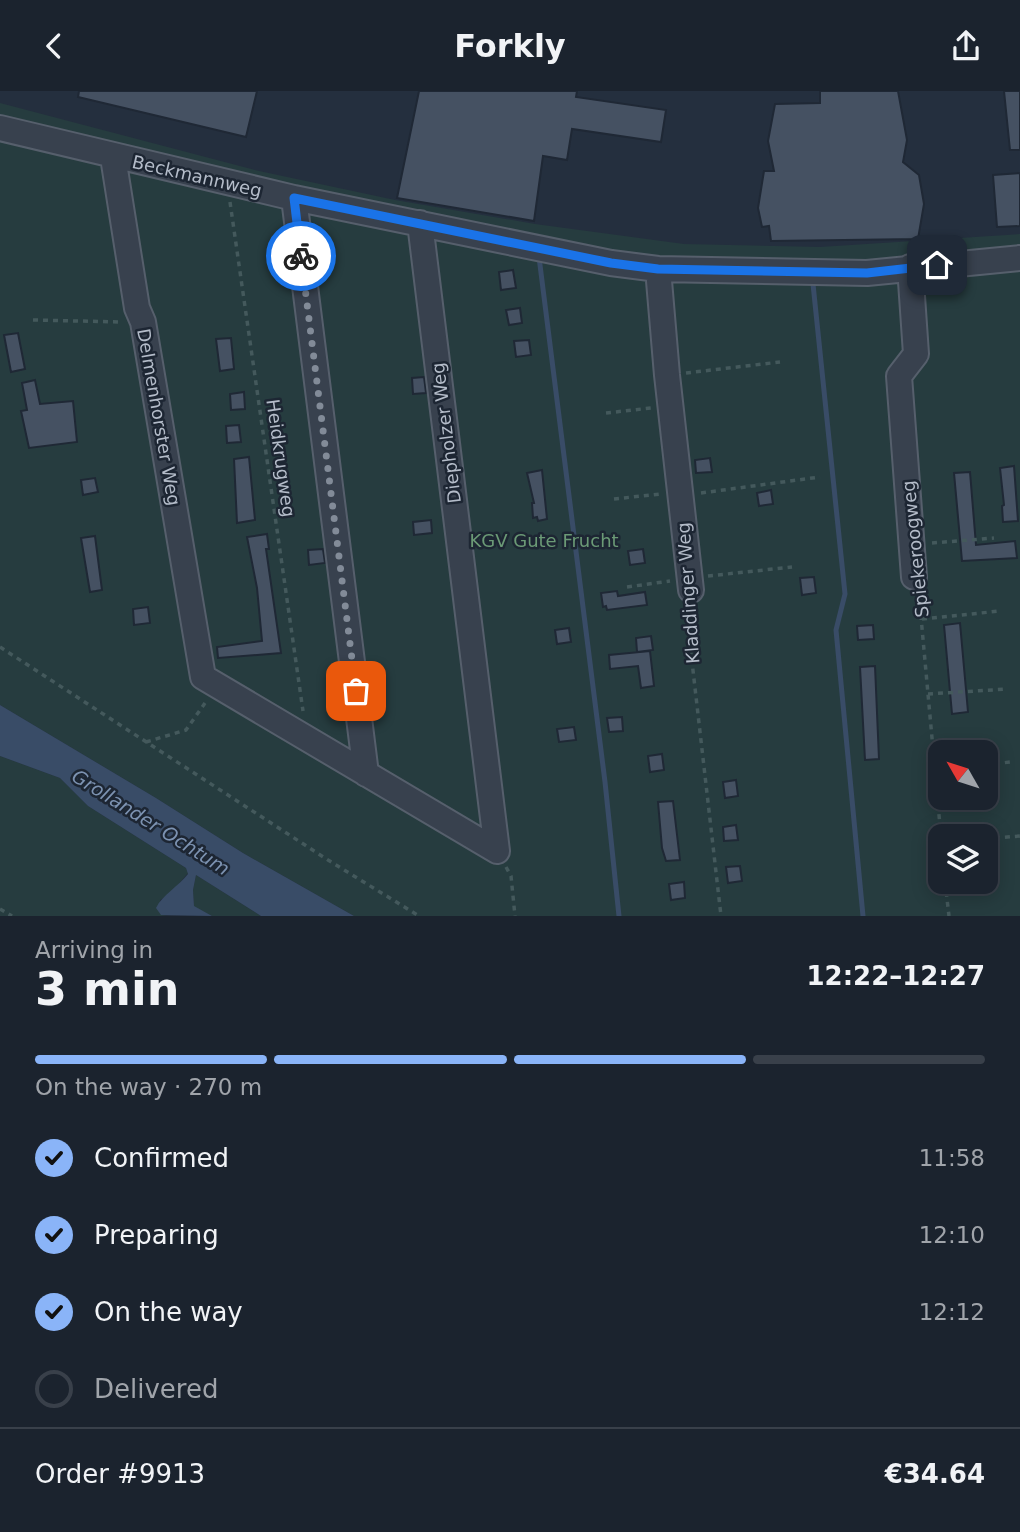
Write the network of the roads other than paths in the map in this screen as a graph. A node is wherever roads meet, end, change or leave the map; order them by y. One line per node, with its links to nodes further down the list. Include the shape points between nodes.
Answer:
1 (0, 128): 2 (lane, Beckmannweg)
2 (113, 157): 3 (lane, Beckmannweg); 10 (lane, Delmenhorster Weg, via 203,677)
3 (294, 198): 4 (lane, Beckmannweg); 10 (lane)
4 (420, 223): 7 (lane, Beckmannweg); 10 (lane, Diepholzer Weg, via 497,851)
5 (1020, 258): 6 (lane, Beckmannweg)
6 (910, 267): 7 (lane, Beckmannweg, via 867,273); 8 (lane, Spiekeroogweg, via 916,354 900,376)
7 (658, 269): 9 (lane, Kladdinger Weg)
8 (914, 577)
9 (691, 590)
10 (366, 773)

